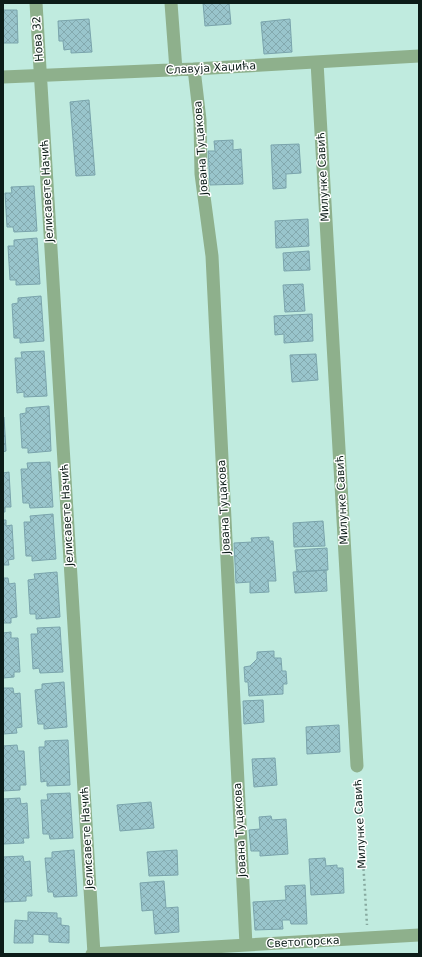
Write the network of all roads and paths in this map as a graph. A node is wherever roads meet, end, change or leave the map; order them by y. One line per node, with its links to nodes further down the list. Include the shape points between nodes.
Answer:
1 (36, 3): 7 (street, Нова 32)
2 (171, 3): 5 (street)
3 (419, 56): 4 (street, Славуја Хаџића)
4 (317, 62): 6 (street, Славуја Хаџића); 9 (street, Милунке Савић)
5 (176, 70): 6 (street, Славуја Хаџића); 7 (street, Славуја Хаџића)
6 (194, 70): 12 (street, Јована Туцакова, via 200,120 201,174 212,256)
7 (40, 75): 8 (street, Славуја Хаџића); 14 (street, Јелисавете Начић)
8 (3, 77)
9 (357, 766): 11 (path, Милунке Савић)
10 (419, 935): 11 (street, Светогорска)
11 (367, 938): 12 (street, Светогорска)
12 (246, 945): 13 (street, Светогорска)
13 (216, 950): 14 (street, Светогорска)
14 (93, 954)

